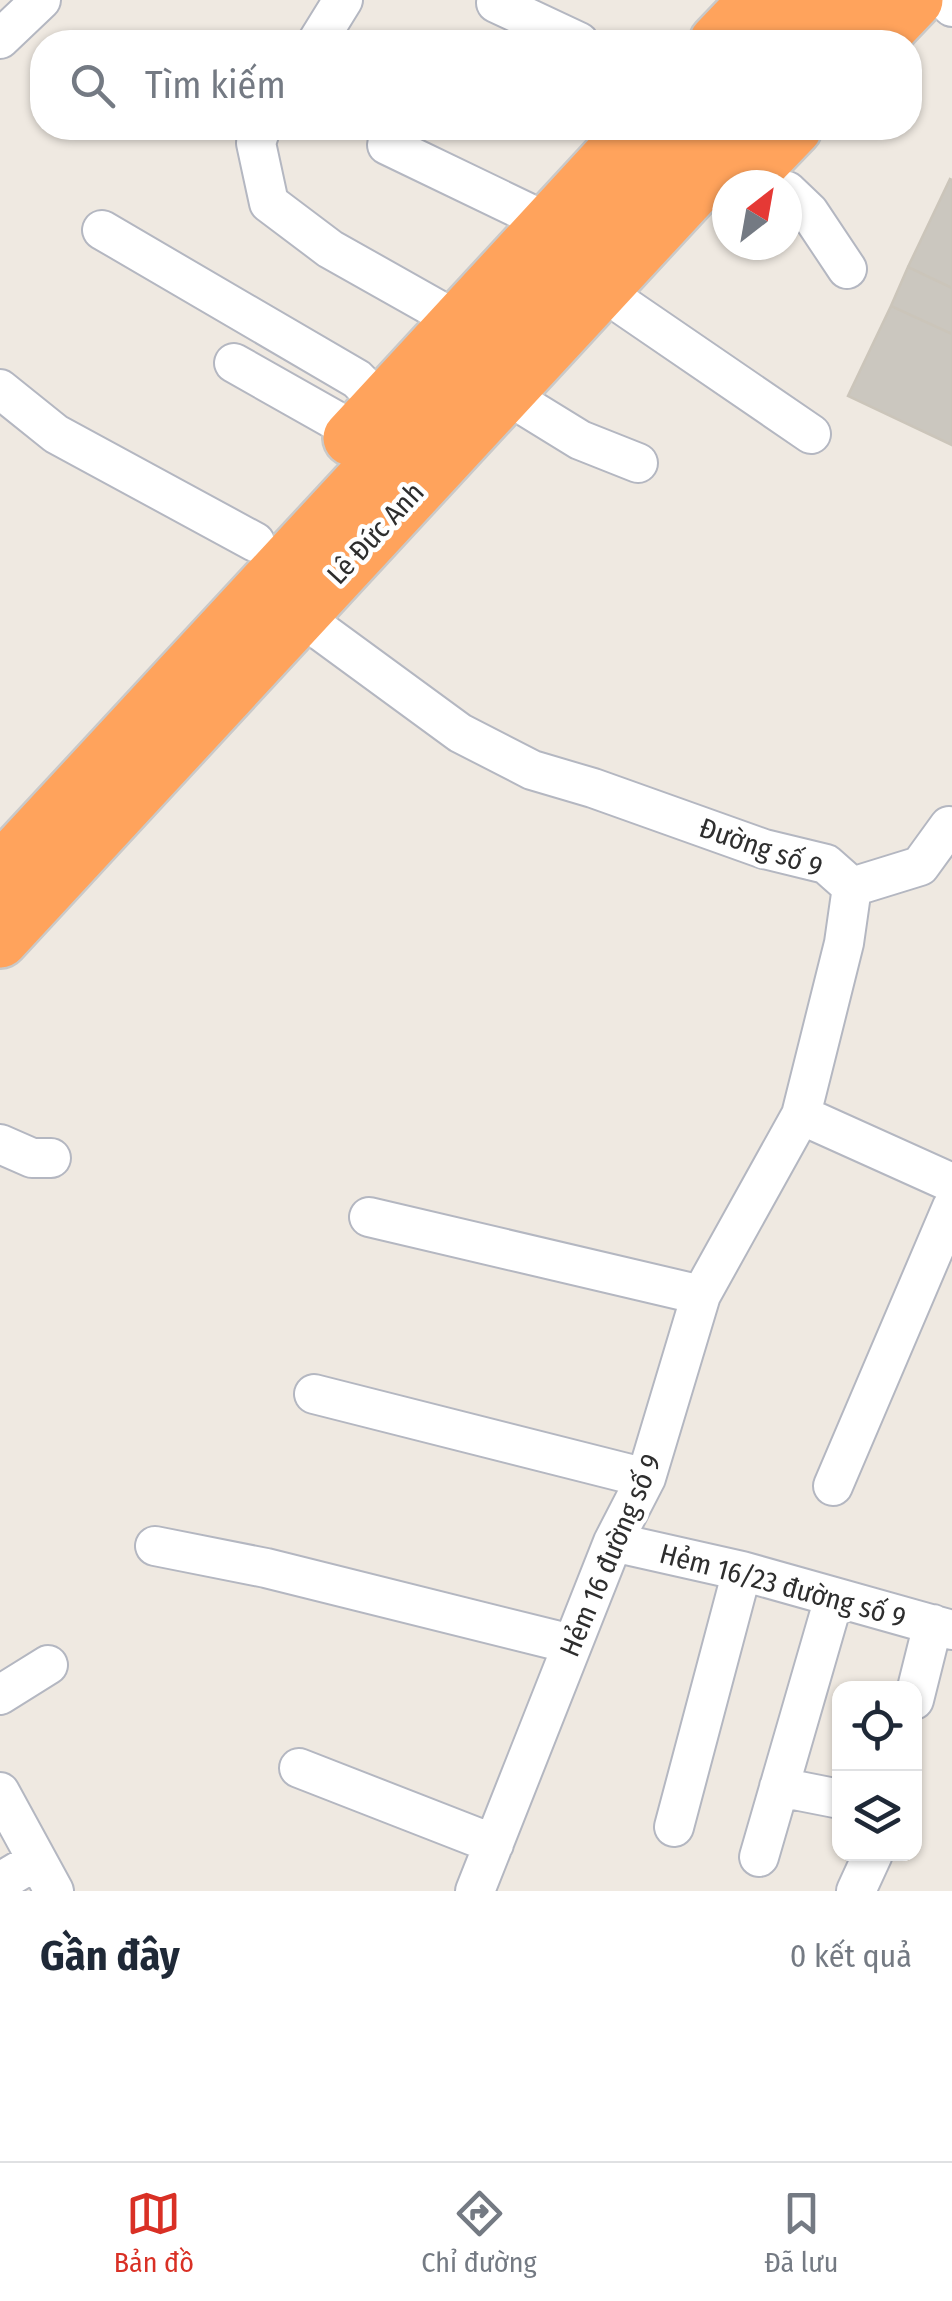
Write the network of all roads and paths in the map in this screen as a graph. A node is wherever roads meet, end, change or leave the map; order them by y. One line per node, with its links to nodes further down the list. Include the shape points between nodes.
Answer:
1 (41, 0): 16 (street)
2 (343, 0): 10 (street)
3 (757, 0): 12 (highway)
4 (806, 0): 13 (highway)
5 (867, 0): 14 (highway)
6 (915, 0): 15 (highway)
7 (946, 0): 9 (street)
8 (496, 3): 11 (street)
9 (952, 8)
10 (324, 30)
11 (553, 30)
12 (728, 30)
13 (778, 30)
14 (839, 30)
15 (887, 30)
16 (0, 39)
17 (257, 140): 25 (street, via 269,203 330,249)
18 (626, 140): 21 (highway)
19 (388, 145): 21 (street)
20 (751, 161): 23 (street, via 809,212); 24 (highway, Lê Đức Anh); 36 (highway, Lê Đức Anh); 38 (highway, Lê Đức Anh)
21 (548, 222): 25 (highway)
22 (102, 230): 29 (street, via 357,379)
23 (846, 269)
24 (624, 306): 28 (highway, Lê Đức Anh); 30 (street)
25 (456, 320): 29 (highway)
26 (234, 363): 29 (street)
27 (0, 389): 32 (street, via 56,434)
28 (528, 408): 31 (street, via 580,440); 33 (highway, Lê Đức Anh)
29 (369, 418): 32 (highway)
30 (811, 434)
31 (638, 463)
32 (254, 542): 34 (highway)
33 (318, 628): 37 (street, Đường số 9, via 460,733 532,770 826,864); 39 (highway, Lê Đức Anh)
34 (0, 826)
35 (949, 826): 37 (street, via 920,866)
36 (0, 872)
37 (852, 887): 40 (street, Đường số 9)
38 (0, 940)
39 (0, 982)
40 (801, 1115): 43 (street); 46 (street, Hẻm 16 đường số 9)
41 (0, 1144): 42 (street)
42 (50, 1158)
43 (952, 1183)
44 (952, 1207): 49 (street)
45 (369, 1217): 46 (street)
46 (701, 1295): 48 (street, Hẻm 16 đường số 9)
47 (314, 1394): 48 (street)
48 (646, 1478): 50 (street, Hẻm 16 đường số 9)
49 (834, 1486)
50 (613, 1542): 52 (street, Hẻm 16/23 đường số 9); 55 (street, Hẻm 16 đường số 9)
51 (155, 1546): 55 (street)
52 (742, 1571): 53 (street, Hẻm 16/23 đường số 9); 63 (street)
53 (834, 1598): 54 (street, Hẻm 16/23 đường số 9); 60 (street)
54 (942, 1627): 57 (street)
55 (572, 1644): 64 (street, Hẻm 16 đường số 9)
56 (48, 1666): 58 (street)
57 (921, 1681)
58 (0, 1695)
59 (298, 1768): 64 (street)
60 (780, 1787): 62 (street); 65 (street)
61 (0, 1792): 67 (street)
62 (832, 1797)
63 (674, 1826)
64 (494, 1844): 69 (street, Hẻm 16 đường số 9)
65 (759, 1858)
66 (869, 1861): 70 (street)
67 (46, 1876): 68 (street)
68 (0, 1882)
69 (475, 1891)
70 (856, 1891)

